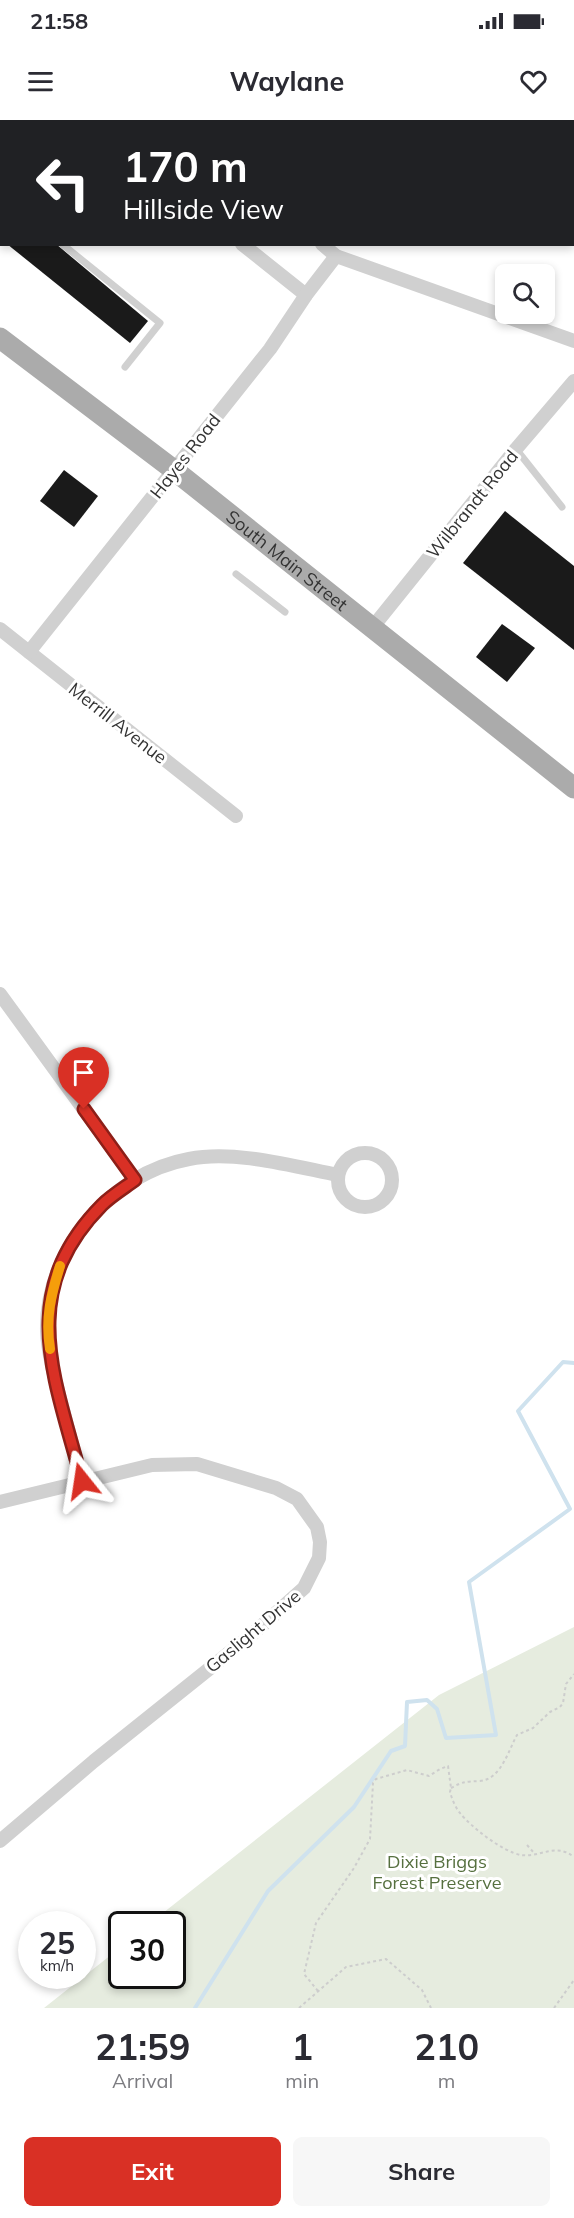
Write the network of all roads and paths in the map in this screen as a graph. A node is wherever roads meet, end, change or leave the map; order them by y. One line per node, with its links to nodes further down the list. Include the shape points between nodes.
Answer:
1 (64, 246): 8 (lane, via 160,323)
2 (245, 246): 5 (street)
3 (324, 246): 4 (street)
4 (336, 256): 5 (street, Hayes Road); 7 (street)
5 (306, 295): 11 (street, Hayes Road, via 270,349)
6 (0, 338): 11 (main road, South Main Street)
7 (574, 341)
8 (125, 367)
9 (574, 381): 10 (street, Wilbrandt Road)
10 (516, 449): 12 (lane); 15 (street, Wilbrandt Road)
11 (174, 470): 15 (main road, South Main Street); 17 (street, Hayes Road)
12 (562, 507)
13 (236, 574): 14 (lane)
14 (285, 612)
15 (372, 628): 18 (main road, South Main Street)
16 (0, 629): 17 (street, Merrill Avenue)
17 (29, 652): 19 (street, Merrill Avenue)
18 (573, 785)
19 (236, 816)
20 (0, 994): 22 (street)
21 (338, 1175): 21 (street, via 342,1196 360,1207 380,1202 392,1184 387,1164 370,1152 349,1157); 22 (street, via 251,1159 214,1157 190,1158)
22 (135, 1180): 23 (street, via 103,1204 78,1232 50,1295 47,1331 53,1370)
23 (82, 1481): 24 (street, Gaslight Drive); 27 (street, Gaslight Drive, via 152,1465 198,1464 222,1470 297,1499 317,1527 319,1558 304,1588 249,1637)
24 (0, 1502)
25 (574, 1674): 26 (path, via 566,1684 560,1707 517,1735 494,1775)
26 (452, 1788): 29 (path, via 453,1802 472,1825 504,1848); 32 (path, via 448,1766 429,1776 407,1770 373,1783 370,1839 316,1923 309,1947 304,1974)
27 (0, 1841)
28 (527, 1845): 29 (path)
29 (535, 1854): 30 (path, via 550,1850)
30 (574, 1857)
31 (574, 1980): 35 (path)
32 (318, 1991): 33 (path); 34 (path, via 346,1967 386,1959 422,1990)
33 (299, 2008)
34 (431, 2008)
35 (554, 2008)

